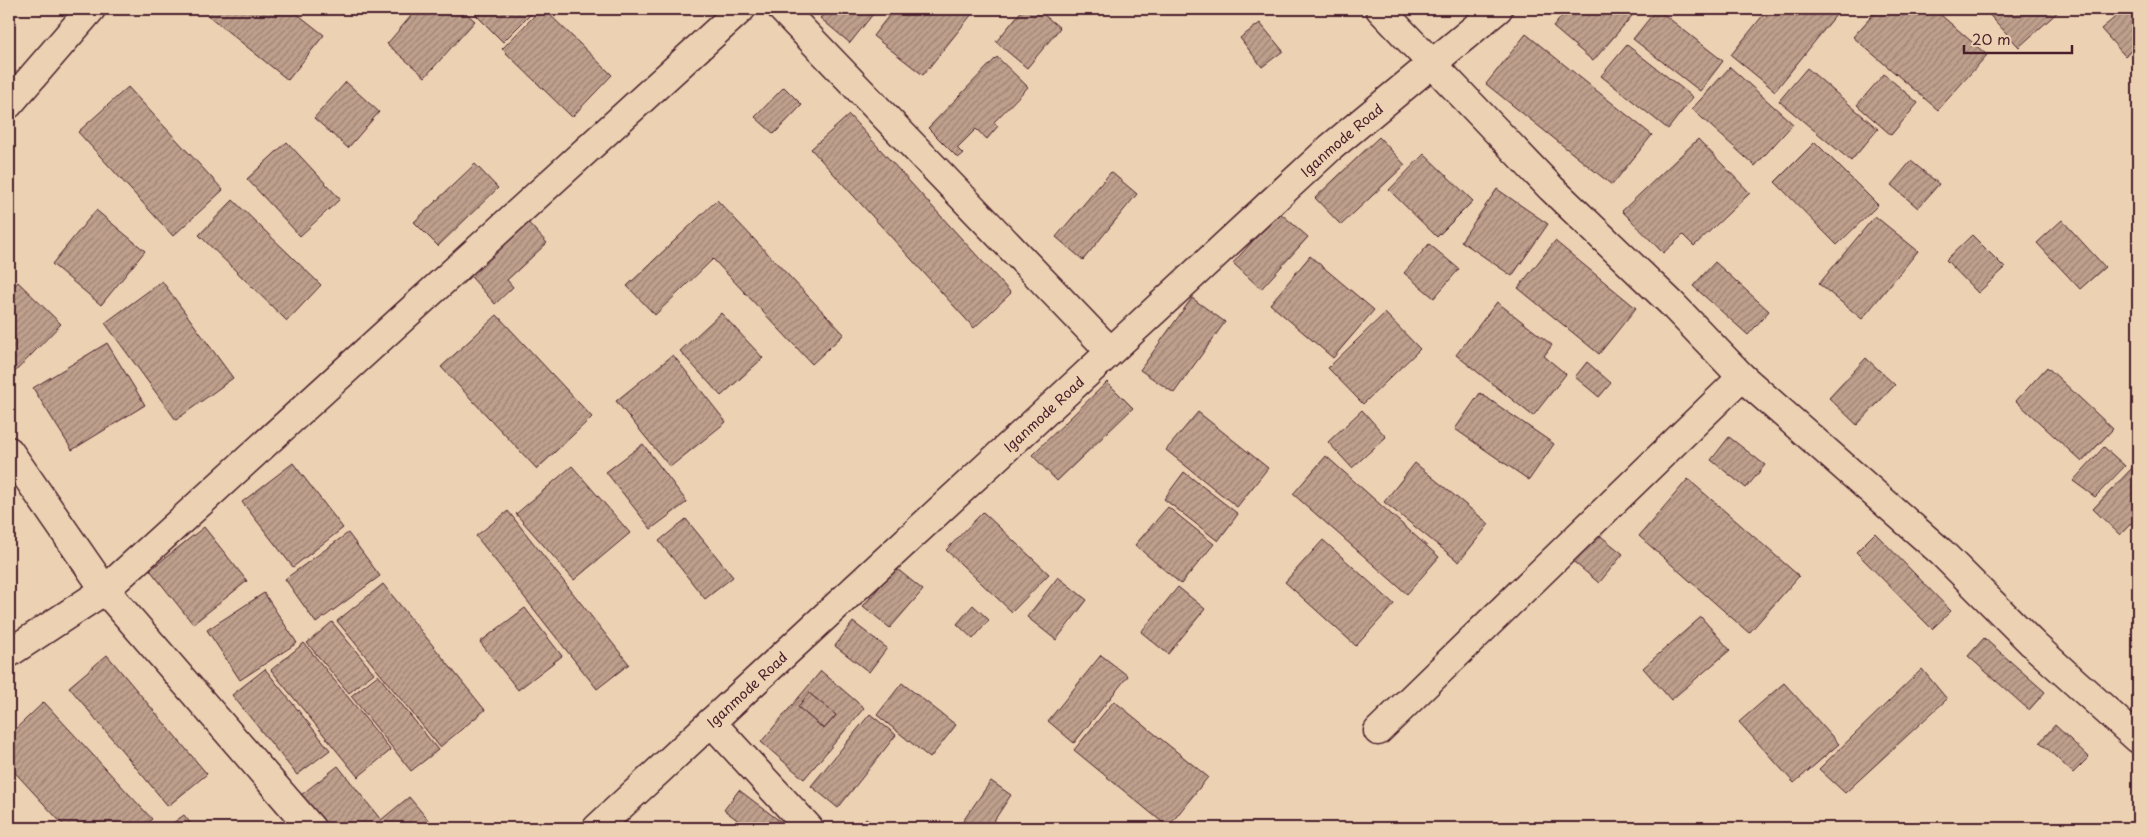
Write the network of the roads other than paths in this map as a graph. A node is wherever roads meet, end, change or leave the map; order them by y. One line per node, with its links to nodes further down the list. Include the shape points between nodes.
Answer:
1 (91, 9): 7 (street)
2 (741, 9): 11 (street)
3 (782, 9): 8 (street)
4 (1380, 9): 6 (street)
5 (1498, 9): 6 (street, Iganmode Road)
6 (1433, 62): 8 (street, Iganmode Road, via 1330,148); 9 (street, via 1551,188 1671,303)
7 (9, 104)
8 (1110, 351): 13 (street, Iganmode Road)
9 (1742, 377): 14 (street); 15 (street, via 1941,552 2036,647)
10 (9, 451): 11 (street)
11 (105, 590): 12 (street); 16 (street)
12 (9, 653)
13 (711, 722): 17 (street, Iganmode Road); 18 (street)
14 (1378, 731)
15 (2138, 739)
16 (311, 828)
17 (597, 828)
18 (809, 828)

